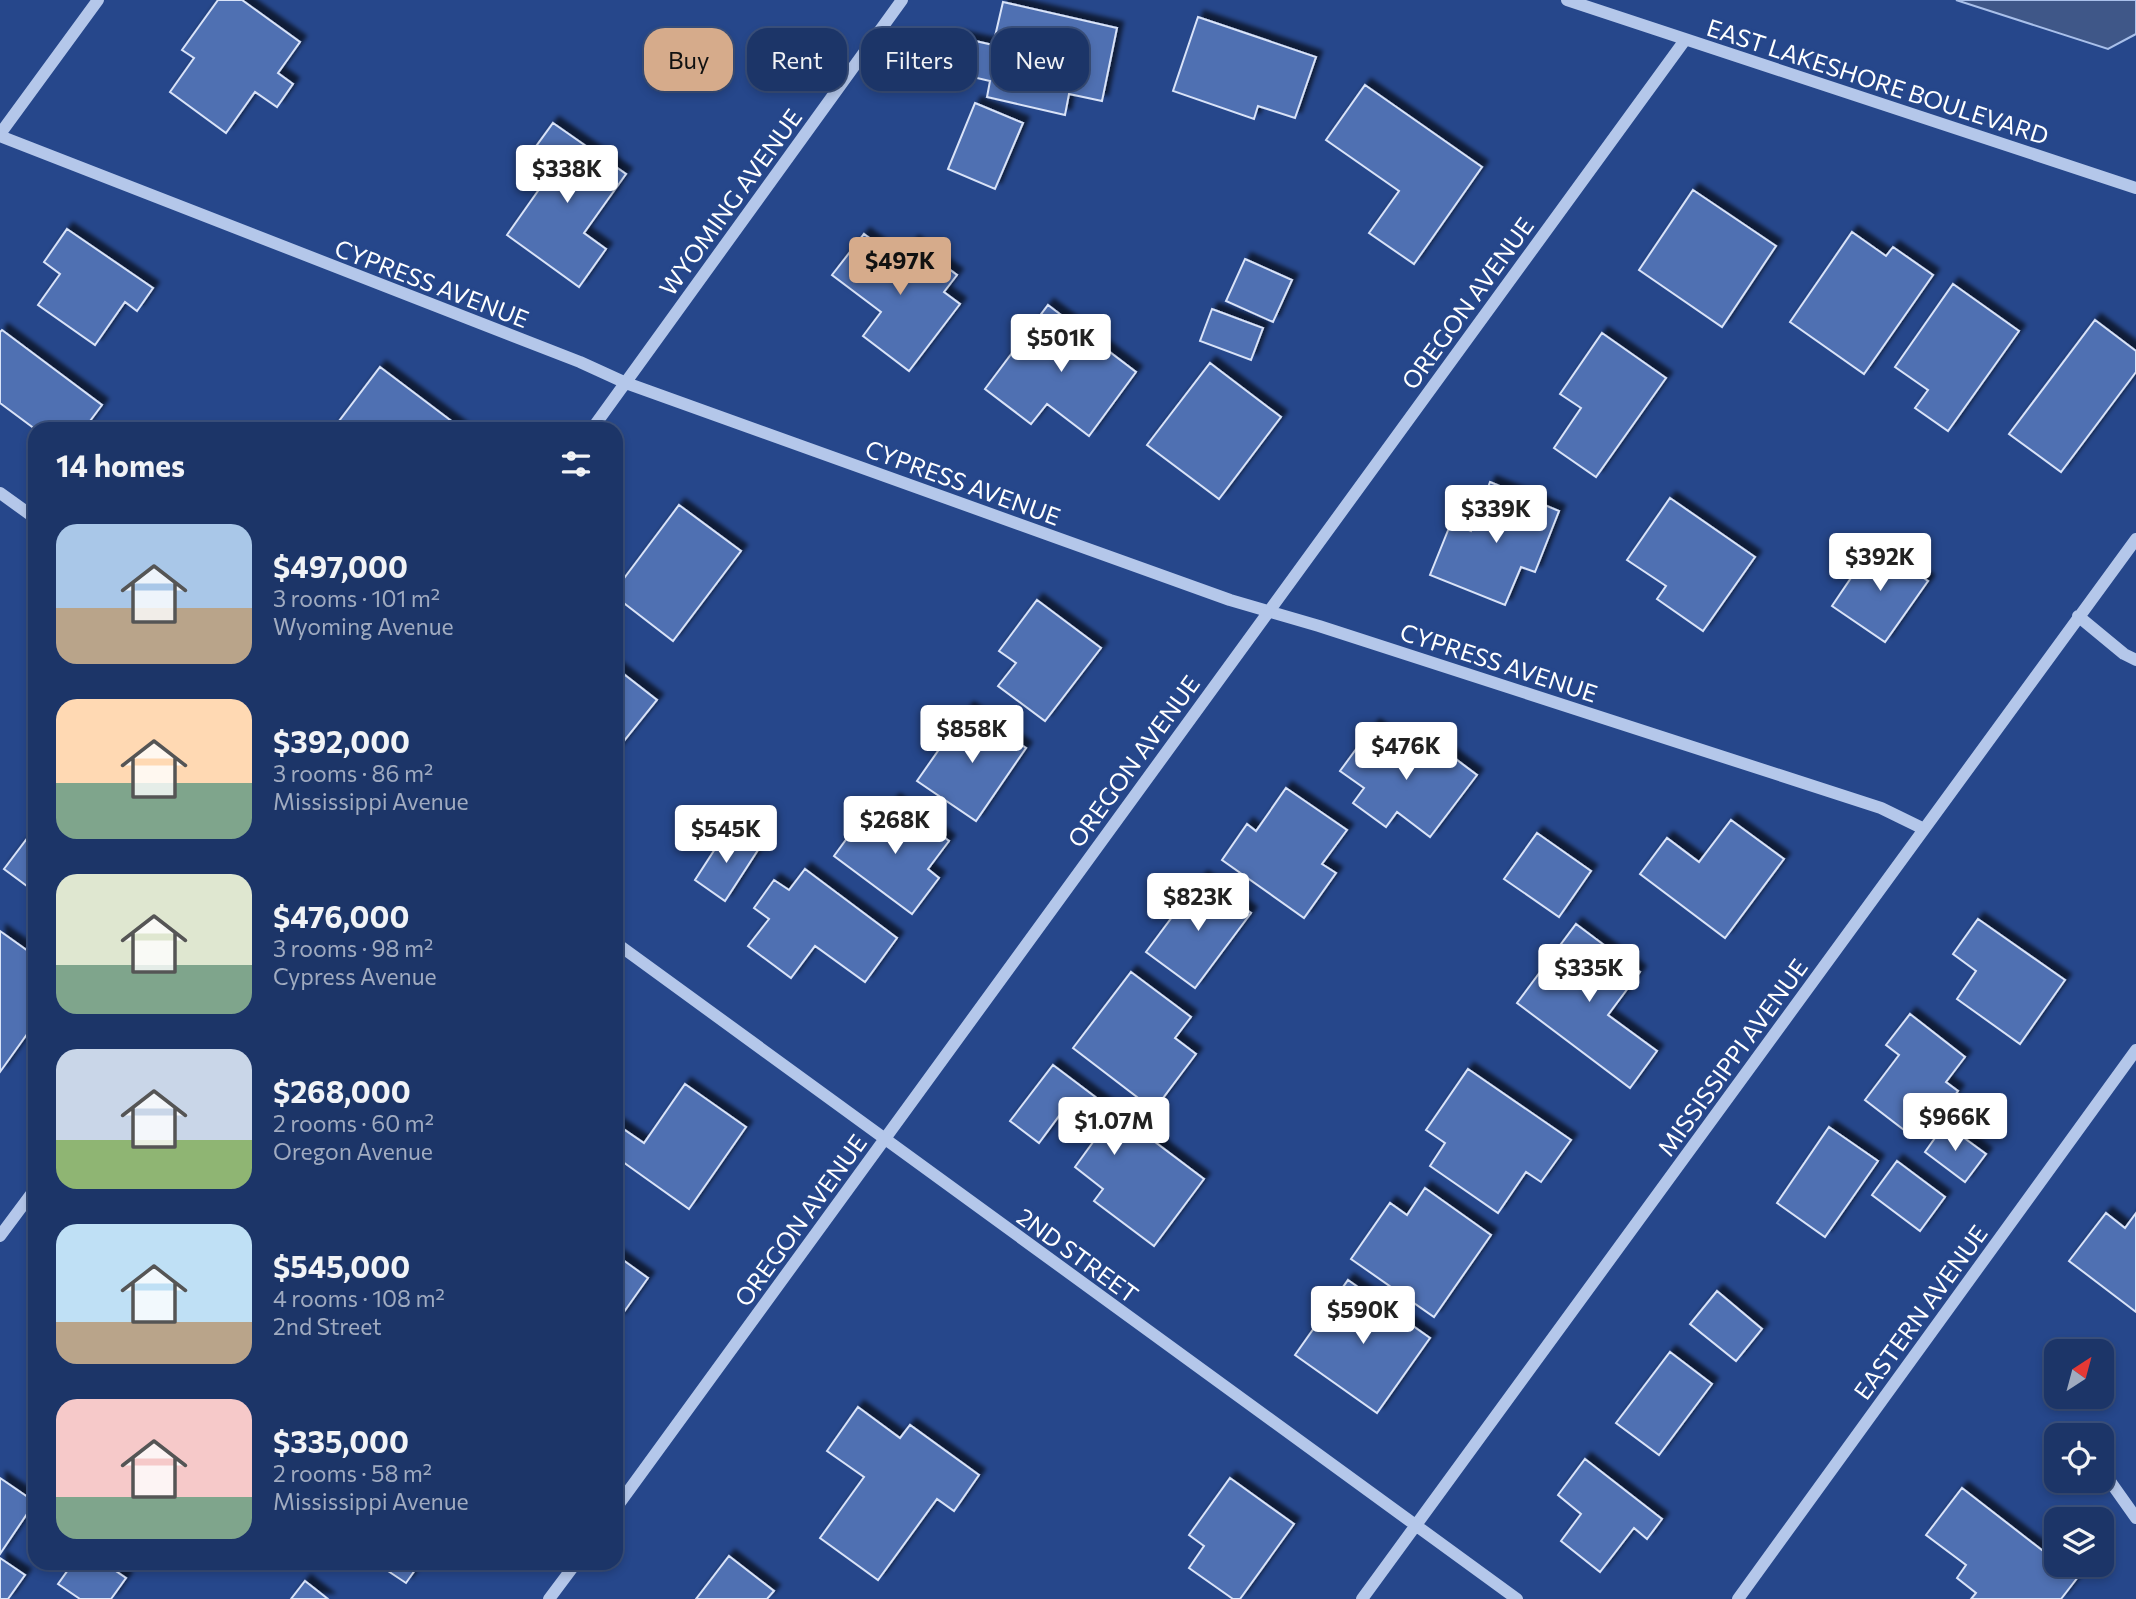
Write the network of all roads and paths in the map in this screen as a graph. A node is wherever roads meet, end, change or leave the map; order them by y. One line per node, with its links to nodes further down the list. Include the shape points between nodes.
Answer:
1 (98, 0): 5 (street)
2 (902, 0): 7 (street, WYOMING AVENUE)
3 (1567, 0): 4 (street, EAST LAKESHORE BOULEVARD)
4 (1685, 40): 6 (street, EAST LAKESHORE BOULEVARD); 12 (street, OREGON AVENUE)
5 (0, 135): 7 (street, CYPRESS AVENUE)
6 (2136, 188)
7 (626, 383): 8 (street, WYOMING AVENUE); 12 (street, CYPRESS AVENUE, via 1230,600)
8 (597, 422)
9 (0, 492): 10 (street)
10 (28, 513)
11 (2136, 539): 13 (street, MISSISSIPPI AVENUE)
12 (1269, 610): 15 (street, CYPRESS AVENUE, via 1881,808); 18 (street, OREGON AVENUE)
13 (2078, 616): 14 (street); 15 (street, MISSISSIPPI AVENUE)
14 (2136, 660)
15 (1924, 829): 24 (street, MISSISSIPPI AVENUE)
16 (623, 948): 18 (street, 2ND STREET)
17 (2136, 1050): 29 (street, EASTERN AVENUE)
18 (884, 1140): 22 (street, OREGON AVENUE); 24 (street, 2ND STREET)
19 (28, 1198): 20 (street)
20 (0, 1236)
21 (2114, 1487): 23 (street)
22 (623, 1498)
23 (2136, 1518)
24 (1415, 1525): 27 (street, MISSISSIPPI AVENUE); 28 (street, 2ND STREET)
25 (571, 1570): 26 (street)
26 (549, 1599)
27 (1362, 1599)
28 (1517, 1599)
29 (1738, 1599)

